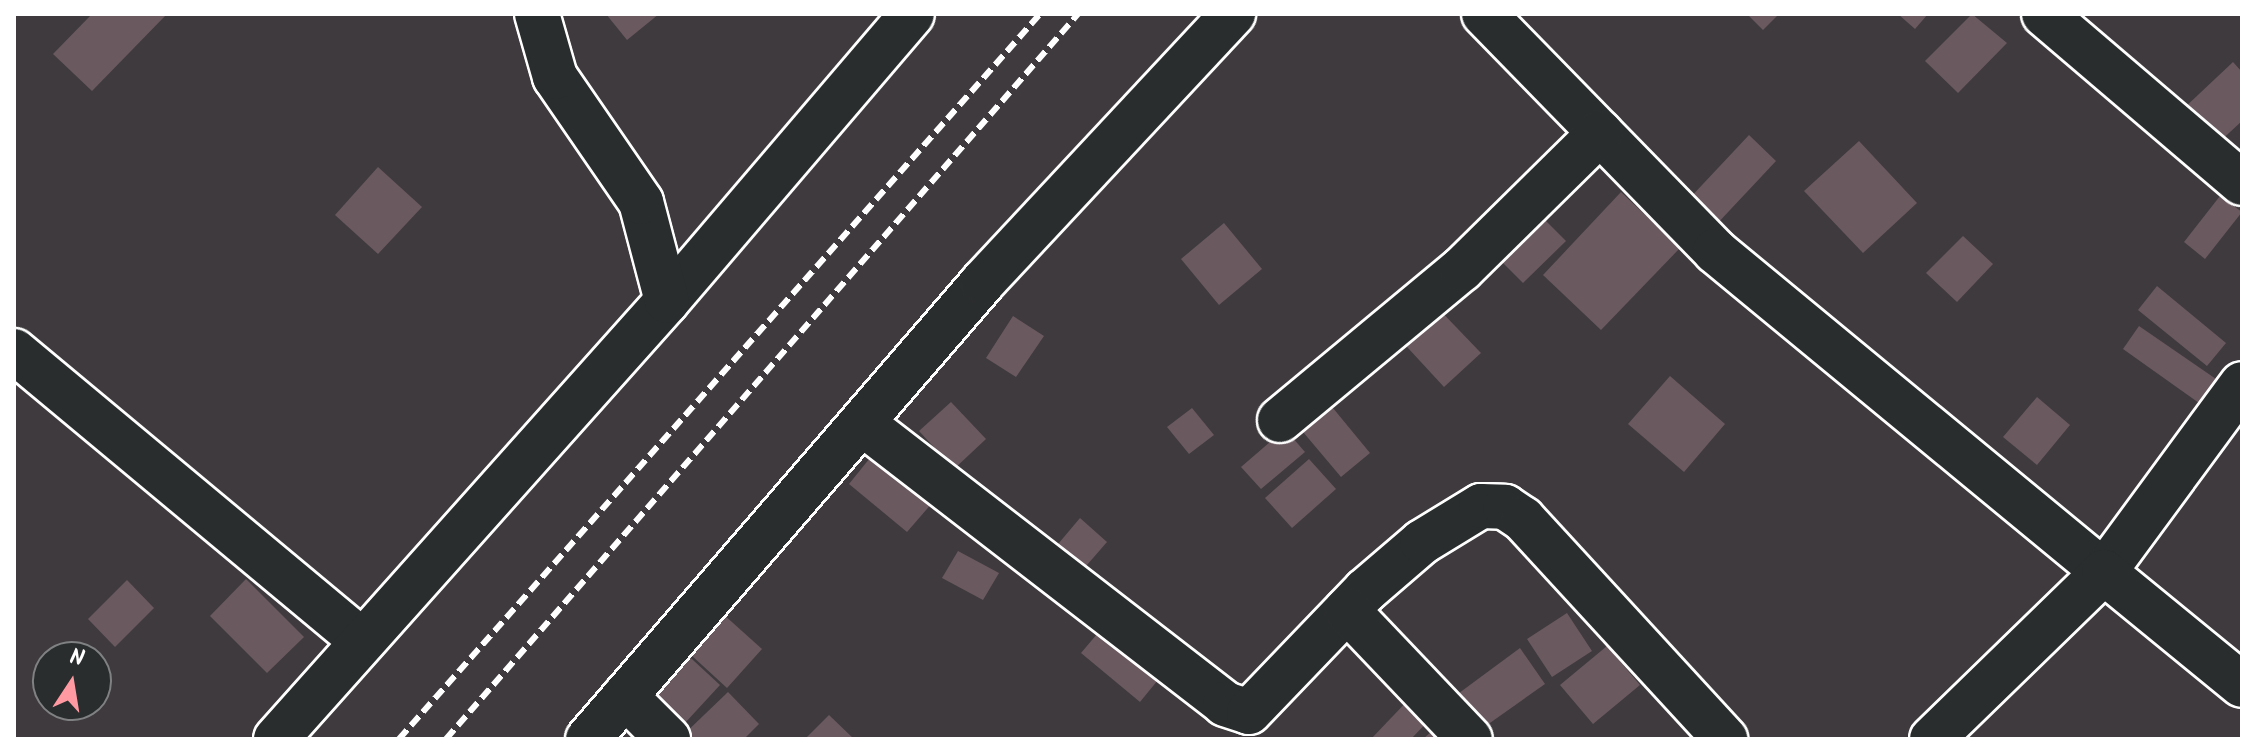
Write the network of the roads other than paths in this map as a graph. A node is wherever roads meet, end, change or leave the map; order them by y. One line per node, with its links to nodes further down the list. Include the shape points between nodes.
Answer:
1 (537, 14): 8 (street, via 555,77 641,202)
2 (912, 14): 8 (street)
3 (1233, 14): 12 (street, via 983,282)
4 (1484, 14): 6 (street)
5 (2057, 17): 7 (street)
6 (1600, 133): 11 (street, via 1462,269); 13 (street, via 1715,251)
7 (2242, 183)
8 (667, 301): 15 (street)
9 (14, 351): 15 (street)
10 (2242, 384): 13 (street)
11 (1280, 420)
12 (862, 423): 14 (street, via 1237,710 1259,707); 17 (street)
13 (2104, 572): 16 (street); 23 (street)
14 (1347, 610): 21 (street); 22 (street, via 1422,542 1481,506 1505,507 1523,519)
15 (361, 640): 18 (street)
16 (2242, 685)
17 (625, 696): 19 (street); 20 (street)
18 (276, 739)
19 (588, 739)
20 (668, 739)
21 (1470, 739)
22 (1725, 739)
23 (1932, 739)

